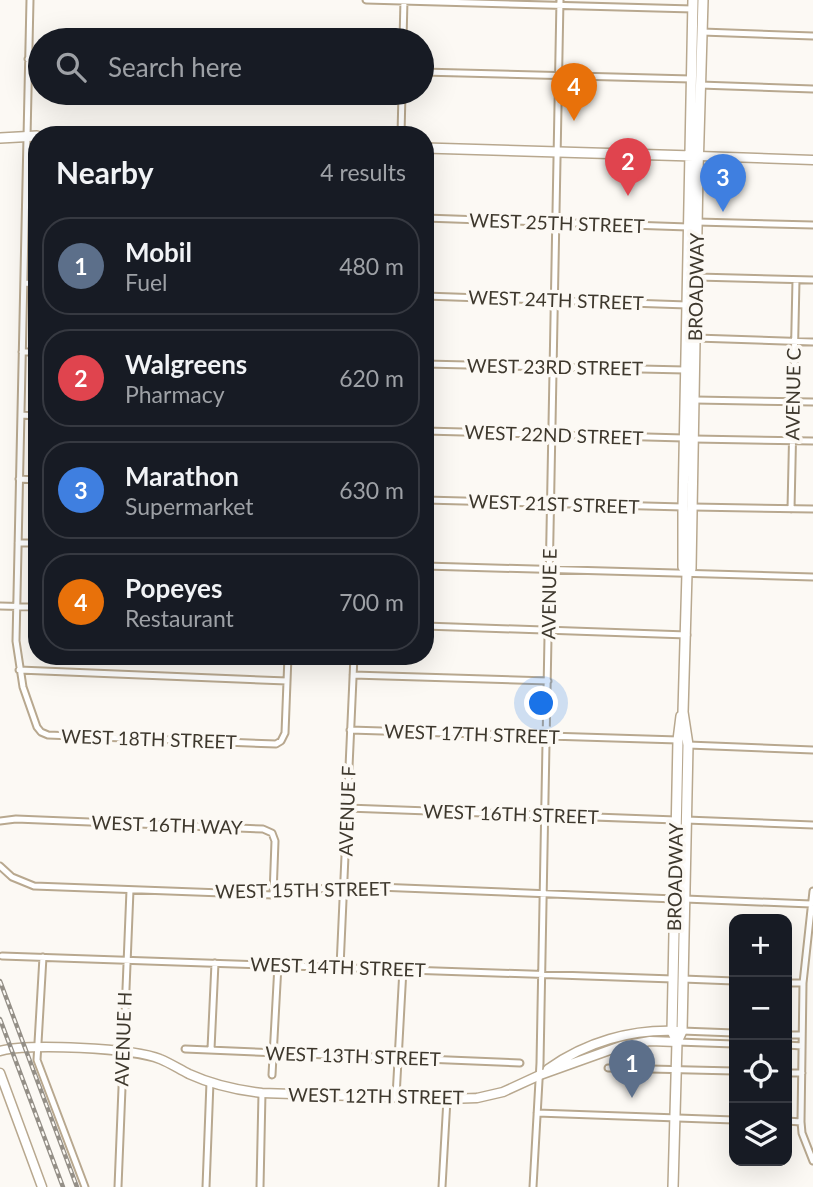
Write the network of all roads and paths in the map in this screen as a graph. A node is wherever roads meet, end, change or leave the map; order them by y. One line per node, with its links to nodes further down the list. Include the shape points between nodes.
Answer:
1 (30, 0): 7 (street)
2 (366, 0): 4 (street)
3 (703, 0): 9 (main road, BROADWAY)
4 (404, 1): 5 (street); 8 (street)
5 (560, 3): 6 (street); 12 (street, AVENUE E)
6 (695, 3): 9 (main road, via 696,24); 13 (main road, BROADWAY)
7 (30, 28)
8 (403, 28)
9 (702, 32): 10 (street); 14 (main road, BROADWAY)
10 (813, 36)
11 (434, 72): 12 (street)
12 (559, 76): 13 (street); 23 (street, AVENUE E)
13 (691, 79): 24 (main road, BROADWAY)
14 (700, 85): 15 (street); 24 (main road, BROADWAY)
15 (813, 89)
16 (31, 105): 18 (street)
17 (402, 105): 19 (street)
18 (32, 126)
19 (401, 126)
20 (28, 136): 21 (main road)
21 (0, 138)
22 (434, 148): 23 (main road)
23 (557, 152): 24 (main road); 30 (street, AVENUE E)
24 (694, 156): 25 (street); 29 (main road, BROADWAY); 32 (main road, BROADWAY)
25 (813, 160)
26 (28, 183): 27 (street)
27 (26, 206): 36 (street)
28 (434, 218): 30 (street, WEST 25TH STREET)
29 (697, 222): 31 (street); 33 (main road, BROADWAY)
30 (555, 223): 32 (street, WEST 25TH STREET); 39 (street, AVENUE E)
31 (813, 225)
32 (688, 227): 40 (main road, BROADWAY)
33 (697, 277): 34 (street); 41 (main road, BROADWAY)
34 (796, 280): 35 (street); 42 (street, AVENUE C)
35 (813, 280)
36 (24, 283): 37 (street); 44 (street)
37 (28, 283)
38 (434, 296): 39 (street, WEST 24TH STREET)
39 (555, 300): 40 (street, WEST 24TH STREET); 47 (street, AVENUE E)
40 (687, 305): 48 (main road, BROADWAY)
41 (696, 338): 42 (street); 49 (main road, BROADWAY)
42 (794, 341): 43 (street); 50 (street, AVENUE C)
43 (813, 342)
44 (22, 352): 45 (street); 52 (street)
45 (28, 352)
46 (434, 364): 47 (street, WEST 23RD STREET)
47 (554, 368): 48 (street, WEST 23RD STREET); 55 (street, AVENUE E)
48 (685, 370): 56 (main road, BROADWAY)
49 (695, 400): 50 (street); 56 (main road, BROADWAY)
50 (793, 402): 51 (street); 57 (street, AVENUE C)
51 (813, 402)
52 (21, 415): 53 (street); 59 (street)
53 (28, 415)
54 (434, 431): 55 (street, WEST 22ND STREET)
55 (552, 436): 56 (street, WEST 22ND STREET); 62 (street, AVENUE E)
56 (689, 438): 57 (street, WEST 22ND STREET); 63 (main road, BROADWAY)
57 (792, 441): 58 (street, WEST 22ND STREET); 64 (street, AVENUE C)
58 (813, 441)
59 (19, 479): 60 (street); 66 (street)
60 (28, 480)
61 (434, 500): 62 (street, WEST 21ST STREET)
62 (551, 504): 63 (street, WEST 21ST STREET); 69 (street, AVENUE E)
63 (688, 507): 64 (street, WEST 21ST STREET); 70 (main road, BROADWAY, via 683,567)
64 (791, 509): 65 (street, WEST 21ST STREET)
65 (813, 509)
66 (18, 543): 67 (street); 73 (street)
67 (28, 543)
68 (434, 566): 69 (street)
69 (550, 570): 70 (street); 76 (street, AVENUE E)
70 (687, 573): 71 (street); 77 (main road, BROADWAY)
71 (813, 577)
72 (0, 606): 73 (street)
73 (16, 606): 74 (street); 80 (street)
74 (28, 607)
75 (434, 626): 76 (street)
76 (549, 631): 77 (street); 83 (street, AVENUE E)
77 (687, 635): 84 (main road, BROADWAY)
78 (288, 665): 82 (street)
79 (354, 665): 81 (street, AVENUE F)
80 (19, 670): 82 (street); 82 (street, WEST 18TH STREET, via 37,727 44,734 272,744 281,741 285,733)
81 (353, 675): 83 (street); 85 (street, AVENUE F)
82 (287, 681)
83 (548, 681): 86 (street, AVENUE E)
84 (683, 712): 87 (main road, BROADWAY); 88 (main road, BROADWAY)
85 (350, 730): 86 (street, WEST 17TH STREET); 90 (street, AVENUE F)
86 (547, 737): 87 (street, WEST 17TH STREET); 91 (street, AVENUE E)
87 (678, 740): 92 (main road, BROADWAY)
88 (688, 745): 89 (street); 92 (main road, BROADWAY)
89 (813, 750)
90 (347, 808): 91 (street, WEST 16TH STREET); 96 (street, AVENUE F)
91 (545, 815): 92 (street, WEST 16TH STREET); 99 (street, AVENUE E)
92 (681, 820): 94 (street, WEST 16TH STREET); 101 (main road, BROADWAY)
93 (0, 821): 100 (street, WEST 16TH WAY, via 263,829 272,833 275,841)
94 (813, 825)
95 (0, 866): 97 (street, WEST 15TH STREET, via 34,886)
96 (344, 887): 99 (street, WEST 15TH STREET); 100 (street, WEST 15TH STREET, via 289,888); 108 (street, AVENUE F)
97 (130, 890): 100 (street, WEST 15TH STREET); 105 (street, AVENUE H)
98 (813, 891): 102 (street)
99 (543, 894): 101 (street, WEST 15TH STREET); 110 (street, AVENUE E)
100 (273, 895)
101 (680, 899): 102 (street, WEST 15TH STREET); 111 (main road, BROADWAY)
102 (811, 904): 114 (street)
103 (2, 956): 104 (street, WEST 14TH STREET)
104 (43, 957): 105 (street, WEST 14TH STREET); 123 (street)
105 (126, 960): 106 (street, WEST 14TH STREET); 127 (street, AVENUE H)
106 (215, 962): 107 (street, WEST 14TH STREET); 125 (street)
107 (278, 965): 108 (street, WEST 14TH STREET); 128 (street)
108 (340, 967): 109 (street, WEST 14TH STREET)
109 (403, 969): 110 (street, WEST 14TH STREET); 129 (street)
110 (542, 973): 111 (street, WEST 14TH STREET); 138 (street, AVENUE E)
111 (678, 979): 112 (street, WEST 14TH STREET); 115 (main road, BROADWAY)
112 (729, 981)
113 (792, 983): 114 (street)
114 (803, 983): 118 (street)
115 (677, 1031): 116 (street); 119 (main road, BROADWAY); 138 (street, WEST 12TH STREET, via 620,1035)
116 (729, 1033)
117 (792, 1035): 118 (street)
118 (803, 1035): 122 (street)
119 (677, 1042): 120 (street); 132 (main road, BROADWAY); 138 (street, WEST 12TH STREET, via 630,1043)
120 (729, 1044)
121 (792, 1045): 122 (street)
122 (803, 1046): 136 (street)
123 (37, 1047): 126 (street); 127 (street); 150 (street, via 37,1059)
124 (185, 1049): 125 (street, WEST 13TH STREET)
125 (211, 1049): 128 (street, WEST 13TH STREET)
126 (0, 1051)
127 (123, 1051): 139 (street, via 160,1058); 151 (street, AVENUE H)
128 (273, 1054): 129 (street, WEST 13TH STREET); 137 (street)
129 (398, 1058): 130 (street, WEST 13TH STREET); 141 (street)
130 (520, 1063)
131 (608, 1068): 132 (street)
132 (676, 1069): 133 (street); 144 (main road, BROADWAY)
133 (729, 1071)
134 (0, 1073): 149 (street)
135 (792, 1073): 136 (street)
136 (802, 1073): 147 (street)
137 (272, 1075)
138 (540, 1075): 142 (street, WEST 12TH STREET, via 492,1095); 143 (street, AVENUE E)
139 (210, 1083): 140 (street, WEST 12TH STREET); 152 (street)
140 (262, 1093): 141 (street, WEST 12TH STREET); 153 (street)
141 (396, 1097): 142 (street, WEST 12TH STREET)
142 (447, 1099): 154 (street)
143 (537, 1113): 144 (street); 155 (street, AVENUE E)
144 (675, 1118): 145 (street); 156 (main road, BROADWAY)
145 (729, 1120)
146 (792, 1121): 147 (street)
147 (801, 1122): 148 (street)
148 (813, 1161)
149 (42, 1187)
150 (85, 1187)
151 (118, 1187)
152 (206, 1187)
153 (260, 1187)
154 (442, 1187)
155 (533, 1187)
156 (673, 1187)

